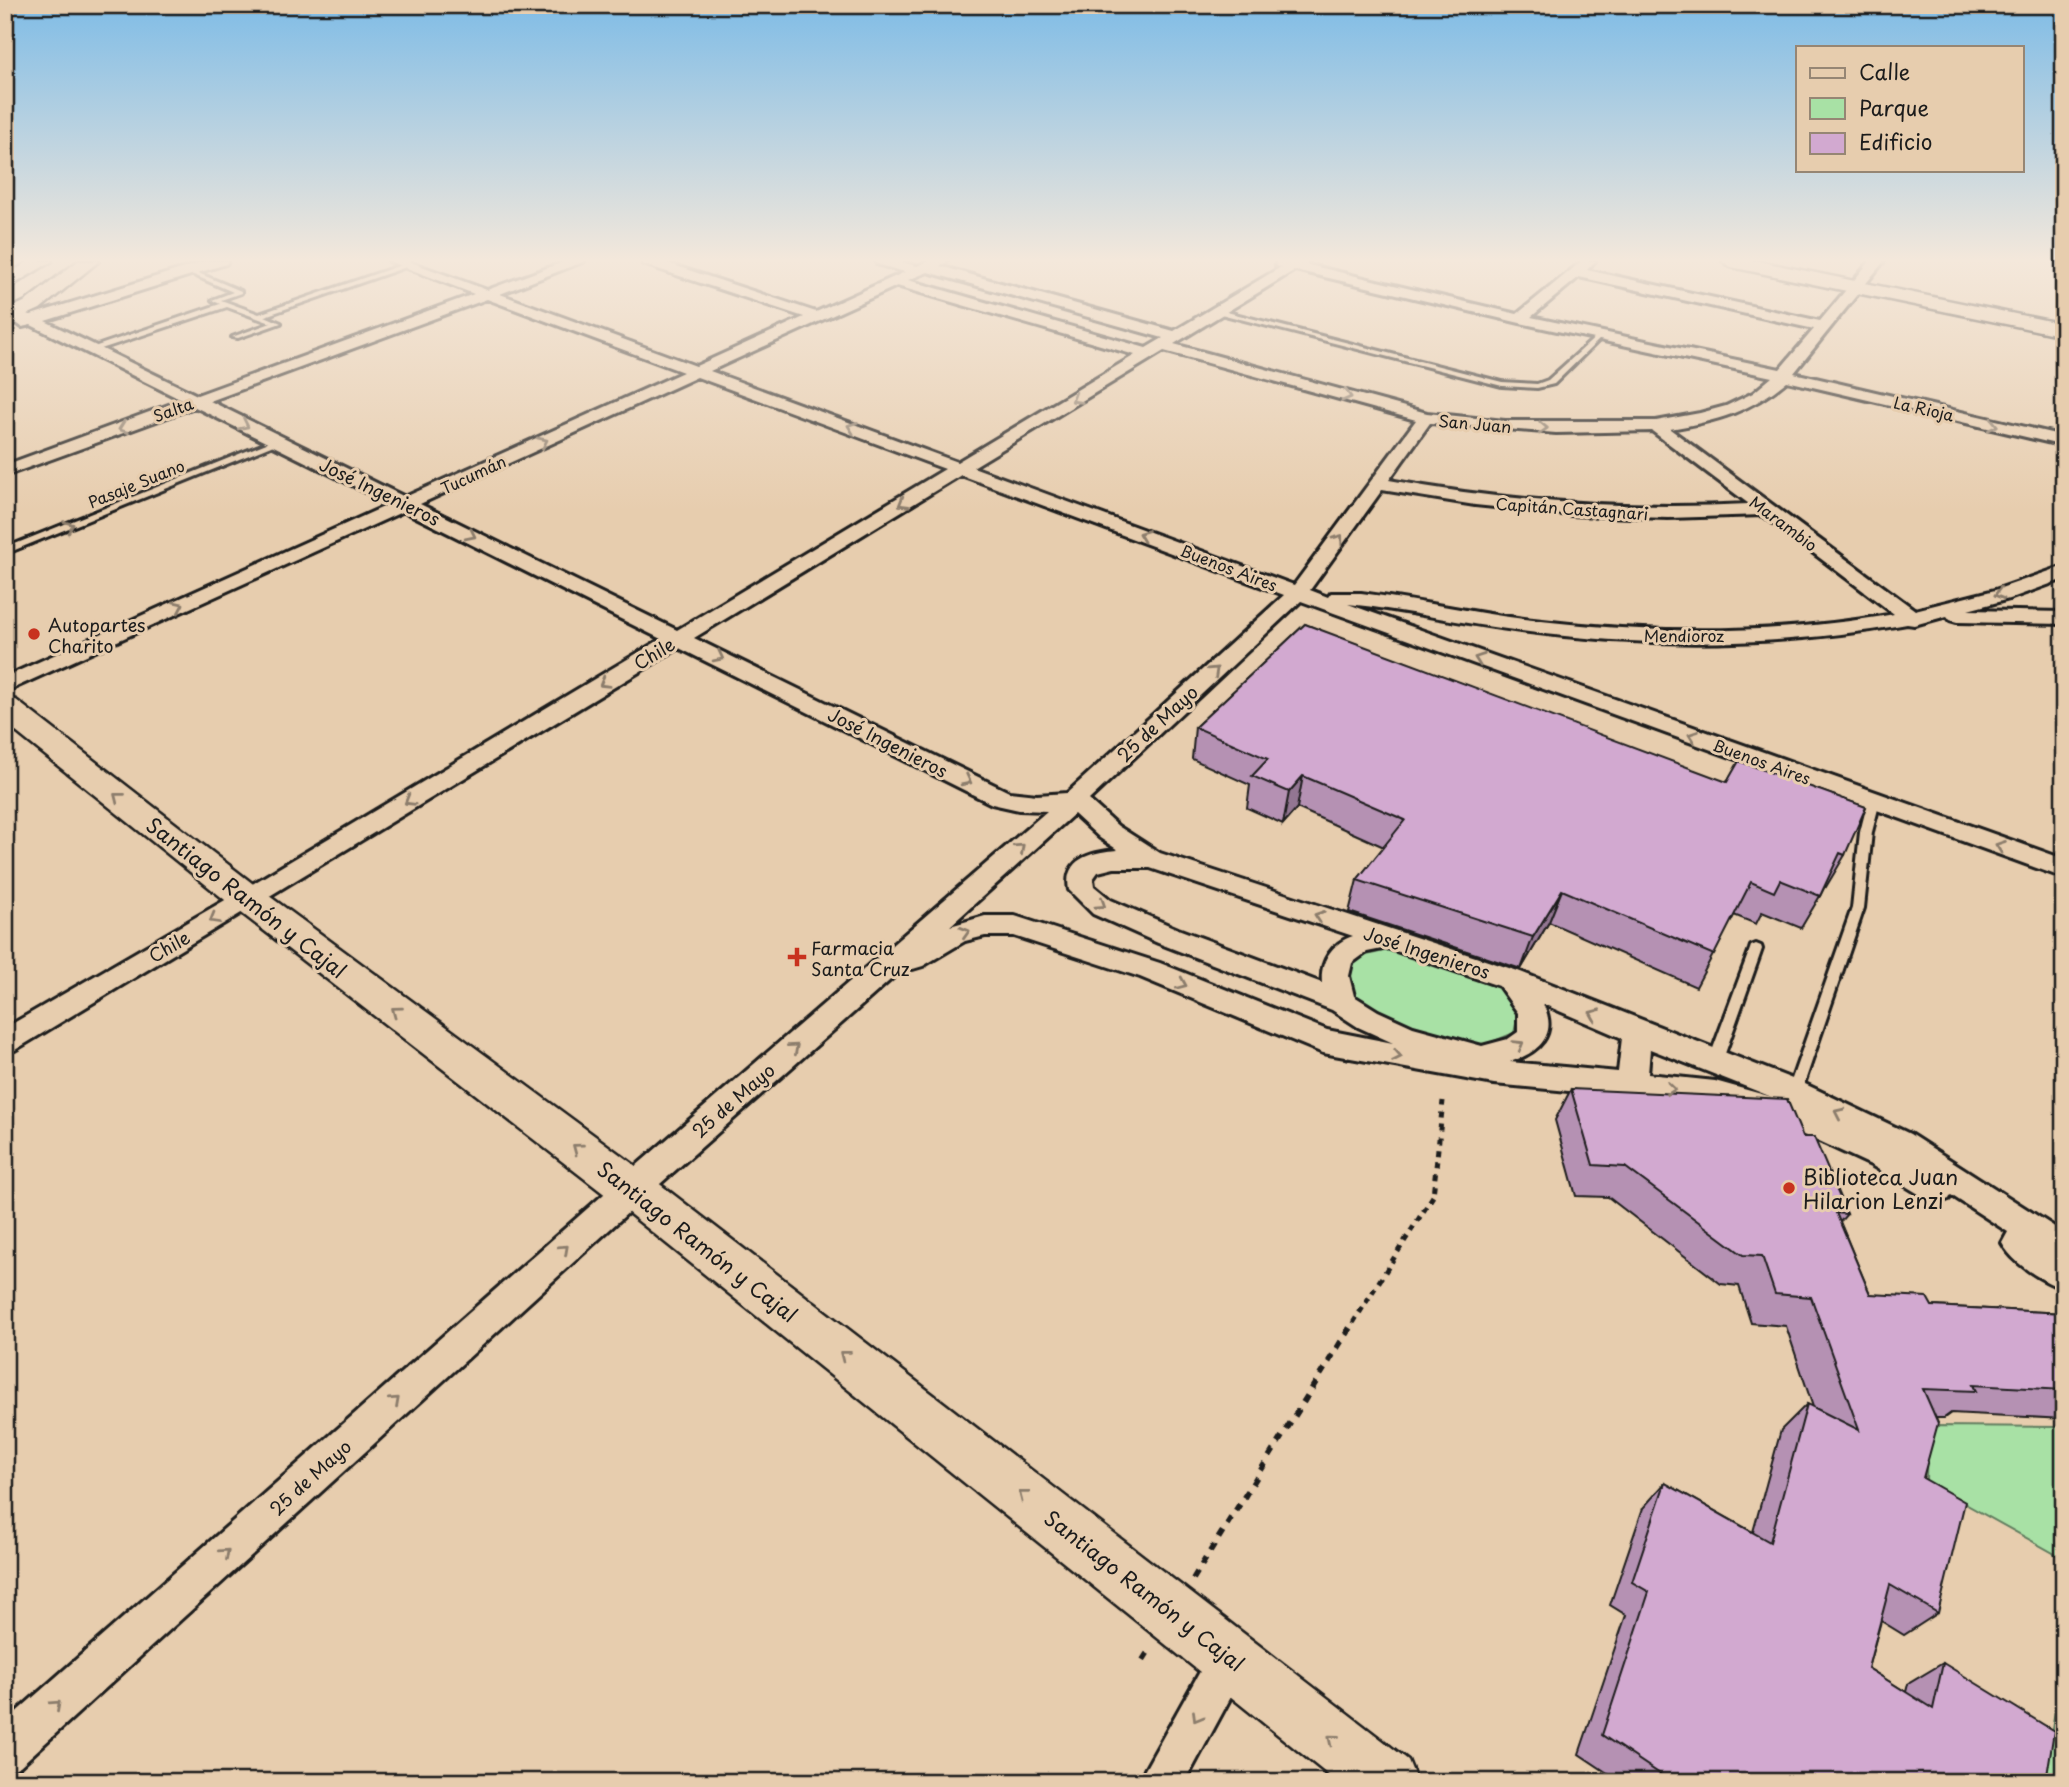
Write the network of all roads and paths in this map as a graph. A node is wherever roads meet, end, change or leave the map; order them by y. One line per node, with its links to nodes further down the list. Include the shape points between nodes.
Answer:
1 (82, 344): 14 (street, José Ingenieros)
2 (106, 344): 14 (lane)
3 (349, 344): 17 (street, Salta)
4 (625, 344): 15 (street, Buenos Aires)
5 (758, 344): 15 (street, Tucumán)
6 (1156, 344): 13 (street)
7 (1158, 344): 13 (street, San Juan)
8 (1166, 344): 13 (street, Chile)
9 (1346, 344): 10 (lane, via 1521,386 1551,382)
10 (1591, 344)
11 (1640, 344): 16 (street, La Rioja)
12 (1810, 344): 16 (street, San Juan)
13 (1163, 346): 18 (street, San Juan, one-way to 18); 22 (street, Chile, one-way to 22)
14 (92, 349): 17 (street, José Ingenieros)
15 (699, 371): 22 (street, Buenos Aires, one-way to 15); 25 (street, Tucumán, one-way to 15)
16 (1784, 375): 19 (street, San Juan, via 1759,396 1732,409); 20 (street, La Rioja, one-way to 20)
17 (195, 401): 21 (street, José Ingenieros, one-way to 21); 23 (street, Salta, one-way to 23)
18 (1426, 418): 19 (street, San Juan, one-way to 19, via 1543,428); 24 (street, 25 de Mayo)
19 (1656, 426): 26 (street, Marambio)
20 (2064, 441)
21 (277, 442): 25 (street, José Ingenieros); 27 (lane, Pasaje Suano, one-way to 21)
22 (962, 467): 30 (street, Buenos Aires, one-way to 22); 33 (street, Chile, one-way to 33)
23 (5, 471)
24 (1380, 484): 26 (street, Capitán Castagnari, via 1540,508 1629,513); 30 (street, 25 de Mayo, one-way to 24)
25 (408, 504): 33 (street, José Ingenieros, one-way to 33); 34 (street, Tucumán, one-way to 25)
26 (1766, 509): 32 (street, Marambio)
27 (5, 551)
28 (2064, 572): 29 (street, Mendioroz)
29 (2037, 583): 31 (street, via 2031,594 2034,599); 32 (street, Mendioroz, one-way to 32)
30 (1298, 593): 32 (street, Mendioroz, via 1522,626 1642,636 1789,632); 36 (street, 25 de Mayo, one-way to 30); 37 (street, Buenos Aires, one-way to 30)
31 (2064, 618): 32 (street, via 1980,615)
32 (1914, 619)
33 (680, 637): 36 (street, José Ingenieros, one-way to 36, via 1001,798 1038,804); 40 (street, Chile, one-way to 40)
34 (5, 685)
35 (5, 707): 40 (street, Santiago Ramón y Cajal, one-way to 35)
36 (1074, 800): 38 (street, José Ingenieros, via 1109,832); 44 (street, 25 de Mayo, one-way to 36)
37 (1874, 801): 39 (street, Buenos Aires, one-way to 37); 53 (lane, via 1858,908)
38 (1151, 859): 41 (street, José Ingenieros, one-way to 38); 45 (street, one-way to 45, via 1111,857 1093,863 1081,871 1082,890 1102,907 1156,931)
39 (2064, 869)
40 (248, 899): 47 (street, Chile, one-way to 47); 54 (street, Santiago Ramón y Cajal, one-way to 40)
41 (1384, 939): 43 (street, José Ingenieros); 45 (street, via 1368,940 1340,957 1334,976)
42 (1756, 949): 48 (lane)
43 (1508, 978): 46 (street, José Ingenieros, one-way to 43); 49 (street, one-way to 43, via 1530,1039 1534,1028 1532,1011)
44 (863, 988): 49 (street, one-way to 49, via 956,934 985,926 1015,926 1150,971 1323,1041 1422,1061); 54 (street, 25 de Mayo, one-way to 44)
45 (1342, 1002): 49 (street, via 1405,1036)
46 (1637, 1032): 48 (street, José Ingenieros); 50 (street)
47 (5, 1042)
48 (1715, 1062): 51 (street); 53 (street, José Ingenieros)
49 (1488, 1065): 50 (street)
50 (1632, 1085): 51 (street, one-way to 51)
51 (1715, 1093): 53 (street)
52 (1443, 1101): 57 (path, via 1433,1196)
53 (1787, 1102): 55 (street, one-way to 53, via 1899,1143); 56 (street, José Ingenieros, via 1961,1202)
54 (632, 1189): 57 (street, Santiago Ramón y Cajal, one-way to 54); 60 (street, 25 de Mayo, one-way to 54)
55 (2064, 1251)
56 (2064, 1274)
57 (1172, 1612): 58 (street, Santiago Ramón y Cajal); 59 (path)
58 (1231, 1658): 61 (street, one-way to 61); 62 (street, Santiago Ramón y Cajal, one-way to 58)
59 (1143, 1660)
60 (5, 1751)
61 (1160, 1782)
62 (1386, 1782)

